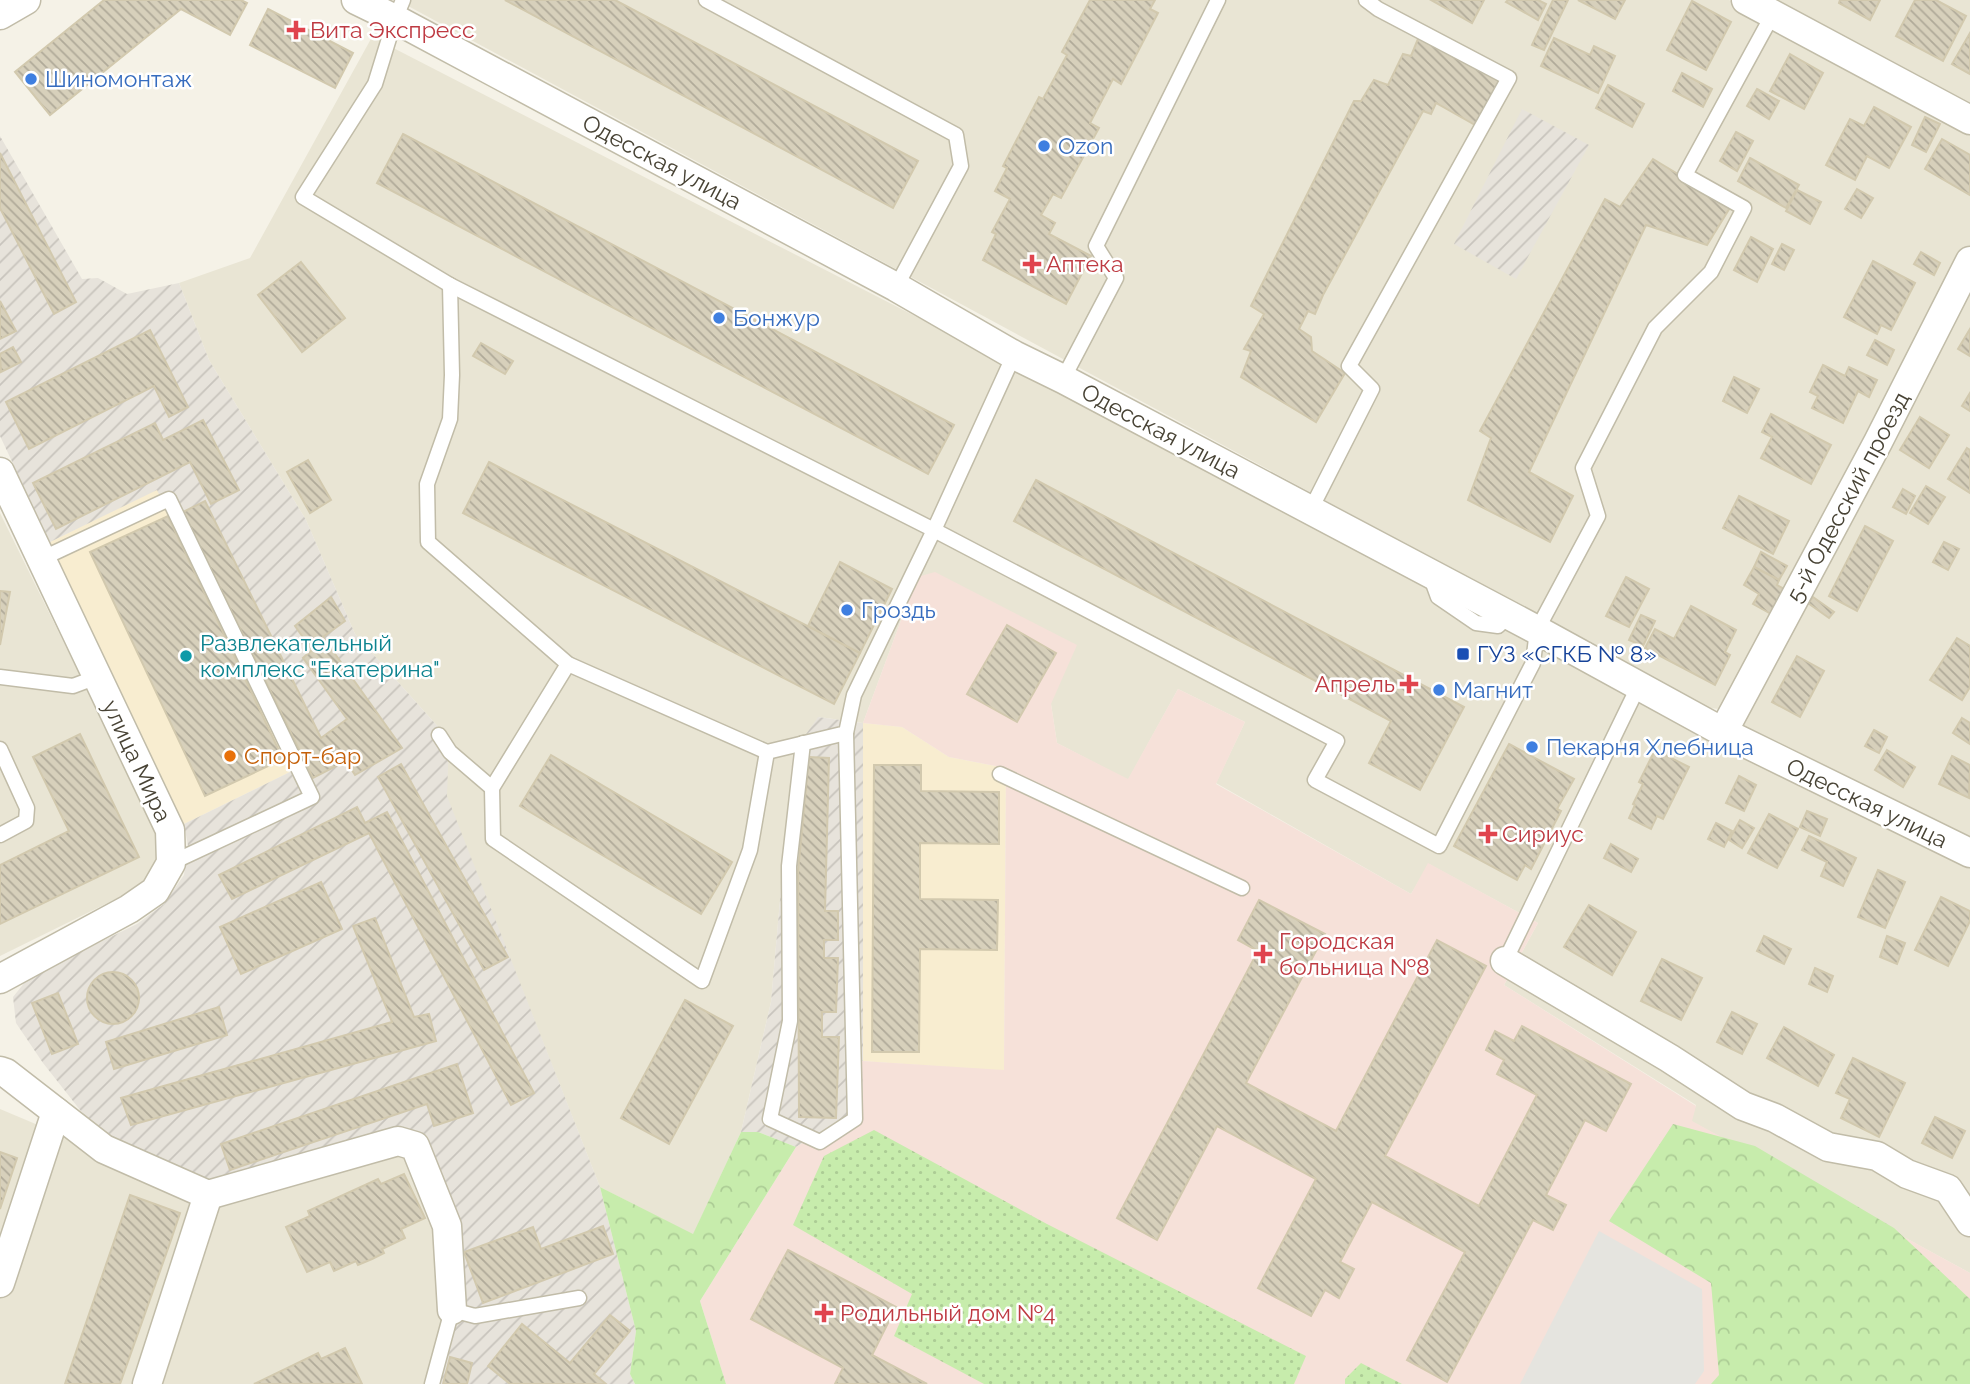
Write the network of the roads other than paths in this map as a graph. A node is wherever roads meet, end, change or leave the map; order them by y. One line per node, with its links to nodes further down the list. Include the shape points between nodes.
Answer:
1 (26, 0): 9 (street)
2 (356, 0): 7 (street, Одесская улица)
3 (706, 0): 13 (lane, via 956,135 961,166)
4 (1218, 0): 15 (lane, via 1096,246 1116,278)
5 (1366, 0): 17 (lane, via 1509,78 1349,366 1372,389)
6 (1746, 0): 8 (street)
7 (399, 9): 12 (lane, via 375,84 303,197); 13 (street, Одесская улица)
8 (1773, 14): 10 (street); 20 (lane, via 1685,175 1744,208 1711,272 1655,327 1583,468 1598,516)
9 (0, 15)
10 (1970, 120)
11 (1970, 261): 25 (street, 5-й Одесский проезд)
12 (450, 285): 18 (lane); 21 (lane, via 450,419 427,484 428,542)
13 (896, 287): 14 (street, Одесская улица)
14 (1014, 355): 15 (street, Одесская улица); 18 (lane)
15 (1063, 379): 17 (street, Одесская улица)
16 (0, 472): 19 (street, улица Мира)
17 (1310, 511): 20 (street, Одесская улица)
18 (934, 530): 20 (lane, via 1337,741 1315,780 1439,846 1533,663); 26 (lane, via 854,695)
19 (41, 559): 23 (street, улица Мира); 35 (lane, via 169,499 312,797)
20 (1537, 630): 24 (street, Одесская улица)
21 (568, 664): 30 (lane); 32 (lane)
22 (0, 677): 23 (lane, via 73,686)
23 (97, 677): 35 (street, улица Мира, via 170,830)
24 (1639, 685): 25 (street, Одесская улица); 37 (lane)
25 (1723, 732): 34 (street, Одесская улица)
26 (846, 733): 28 (lane); 28 (lane, via 855,1118 820,1142 770,1119 790,1021 789,866)
27 (439, 736): 32 (lane, via 450,752)
28 (803, 743): 30 (lane)
29 (0, 749): 33 (lane, via 27,808 26,821)
30 (767, 752): 32 (lane, via 750,850 702,981 493,839)
31 (1000, 774): 36 (lane)
32 (492, 788)
33 (0, 835)
34 (1970, 853)
35 (170, 863): 38 (street, via 155,891 129,909)
36 (1242, 888)
37 (1505, 961): 42 (street, via 1743,1106 1828,1147 1877,1156 1907,1174 1948,1189)
38 (0, 979)
39 (0, 1071): 40 (street)
40 (55, 1112): 41 (street, via 104,1149); 43 (street)
41 (208, 1195): 45 (street, via 398,1141 415,1146 447,1226); 46 (street)
42 (1970, 1222)
43 (0, 1283)
44 (579, 1298): 45 (lane, via 475,1315)
45 (452, 1310): 47 (lane)
46 (147, 1384)
47 (432, 1384)

